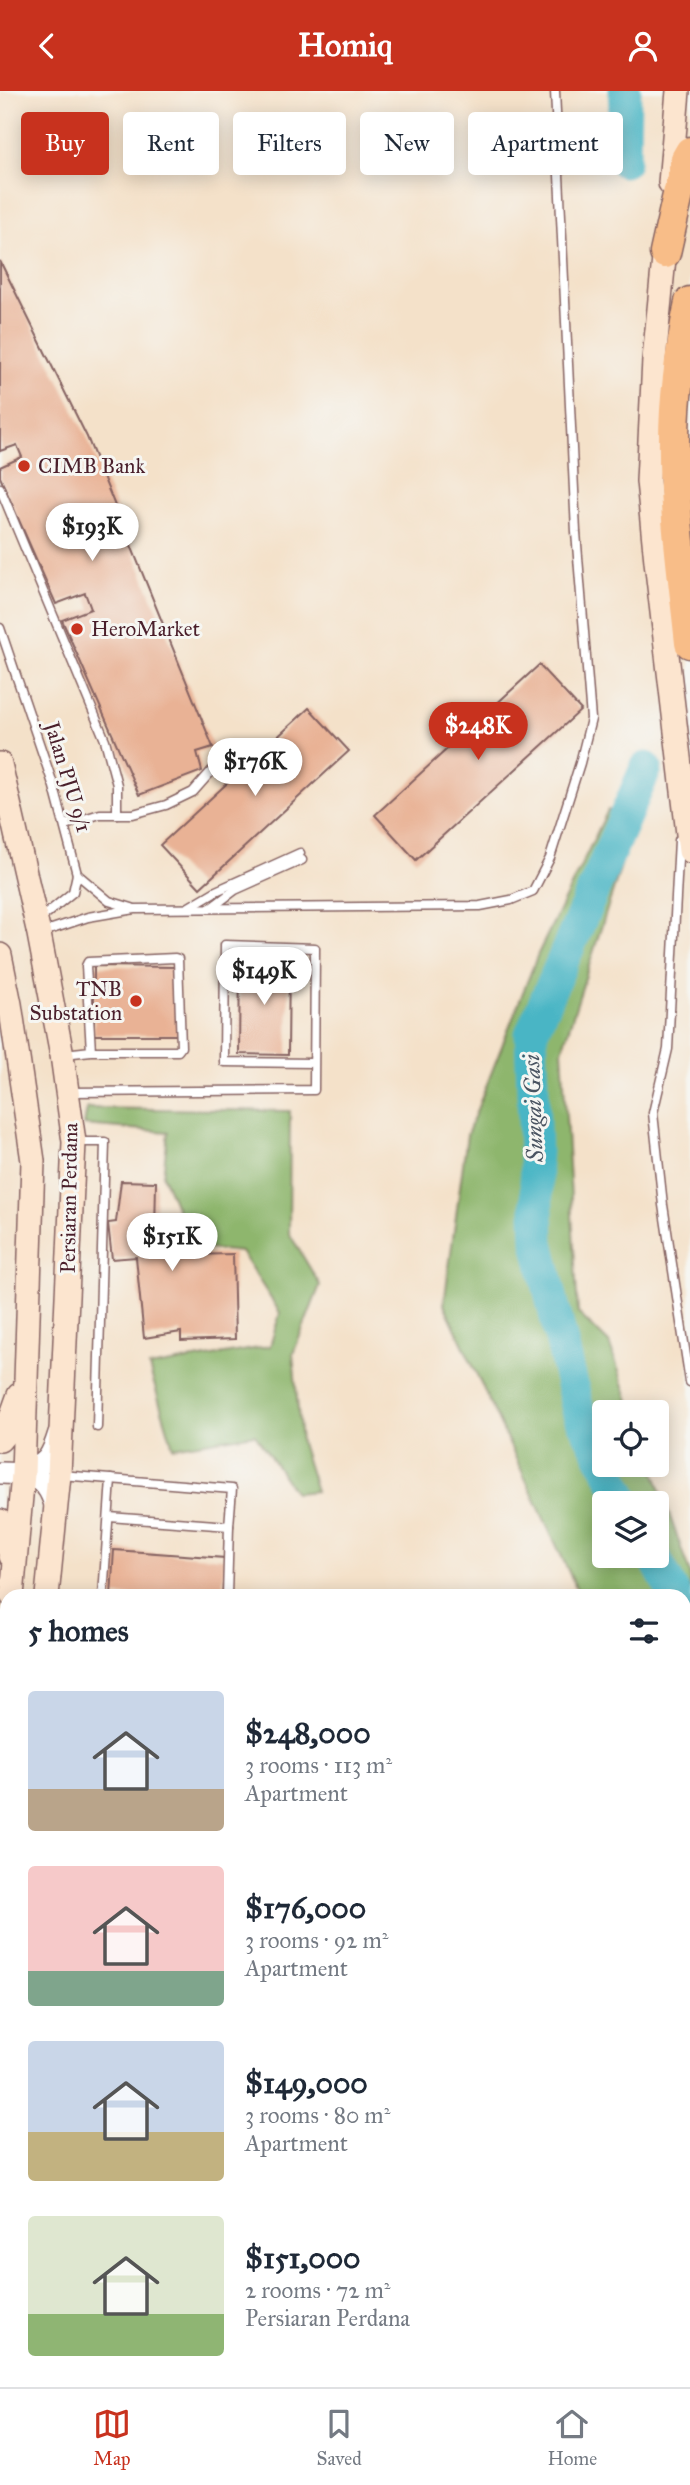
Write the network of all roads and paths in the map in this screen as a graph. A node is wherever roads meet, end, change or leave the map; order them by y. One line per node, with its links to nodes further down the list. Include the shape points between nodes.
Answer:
1 (555, 91): 16 (lane, via 576,532 591,719 550,858 533,891 480,906)
2 (678, 91): 4 (main road)
3 (690, 152): 4 (highway)
4 (665, 253): 11 (main road, via 648,481)
5 (690, 302): 8 (highway, via 678,373 674,441)
6 (0, 488): 12 (lane, via 105,740 117,785)
7 (0, 628): 13 (lane, Jalan PJU 9/1)
8 (690, 643)
9 (0, 764): 19 (main road, Persiaran Perdana)
10 (216, 766): 12 (lane, via 193,792 166,805)
11 (682, 772): 14 (main road); 27 (lane, via 668,1049 653,1114)
12 (117, 814): 13 (lane, via 100,814)
13 (65, 825): 15 (lane, Jalan PJU 9/1)
14 (690, 851)
15 (77, 874): 17 (lane, via 109,901); 19 (lane, via 73,892)
16 (211, 908): 18 (lane); 18 (lane, via 235,890 301,857 216,891)
17 (135, 909): 18 (lane); 19 (lane)
18 (186, 909)
19 (38, 928): 22 (main road, Persiaran Perdana)
20 (0, 955): 26 (main road, Persiaran Perdana, via 33,1161)
21 (91, 1051): 21 (lane, via 180,1049 178,959 88,962); 22 (lane)
22 (62, 1055): 24 (main road, Persiaran Perdana)
23 (314, 1063): 23 (lane, via 315,948 225,945 224,1062); 24 (lane, via 314,1090)
24 (67, 1092): 25 (main road, Persiaran Perdana)
25 (74, 1142): 28 (lane, via 105,1142); 29 (main road, Persiaran Perdana)
26 (28, 1362): 30 (main road, via 15,1409); 31 (main road, Persiaran Perdana)
27 (690, 1382)
28 (97, 1427)
29 (61, 1428): 31 (street, via 52,1456 38,1468); 32 (main road, Persiaran Perdana)
30 (0, 1440)
31 (11, 1473): 34 (street, via 37,1479 50,1488); 38 (main road, Persiaran Perdana)
32 (59, 1475): 33 (lane); 34 (main road, Persiaran Perdana)
33 (111, 1479): 35 (lane); 37 (lane, via 232,1489)
34 (56, 1508): 40 (main road, Persiaran Perdana)
35 (109, 1517): 37 (lane); 41 (lane)
36 (0, 1521): 38 (main road)
37 (229, 1526): 42 (lane)
38 (14, 1572): 39 (main road, Persiaran Perdana)
39 (13, 1589)
40 (48, 1589)
41 (104, 1589)
42 (227, 1589)

